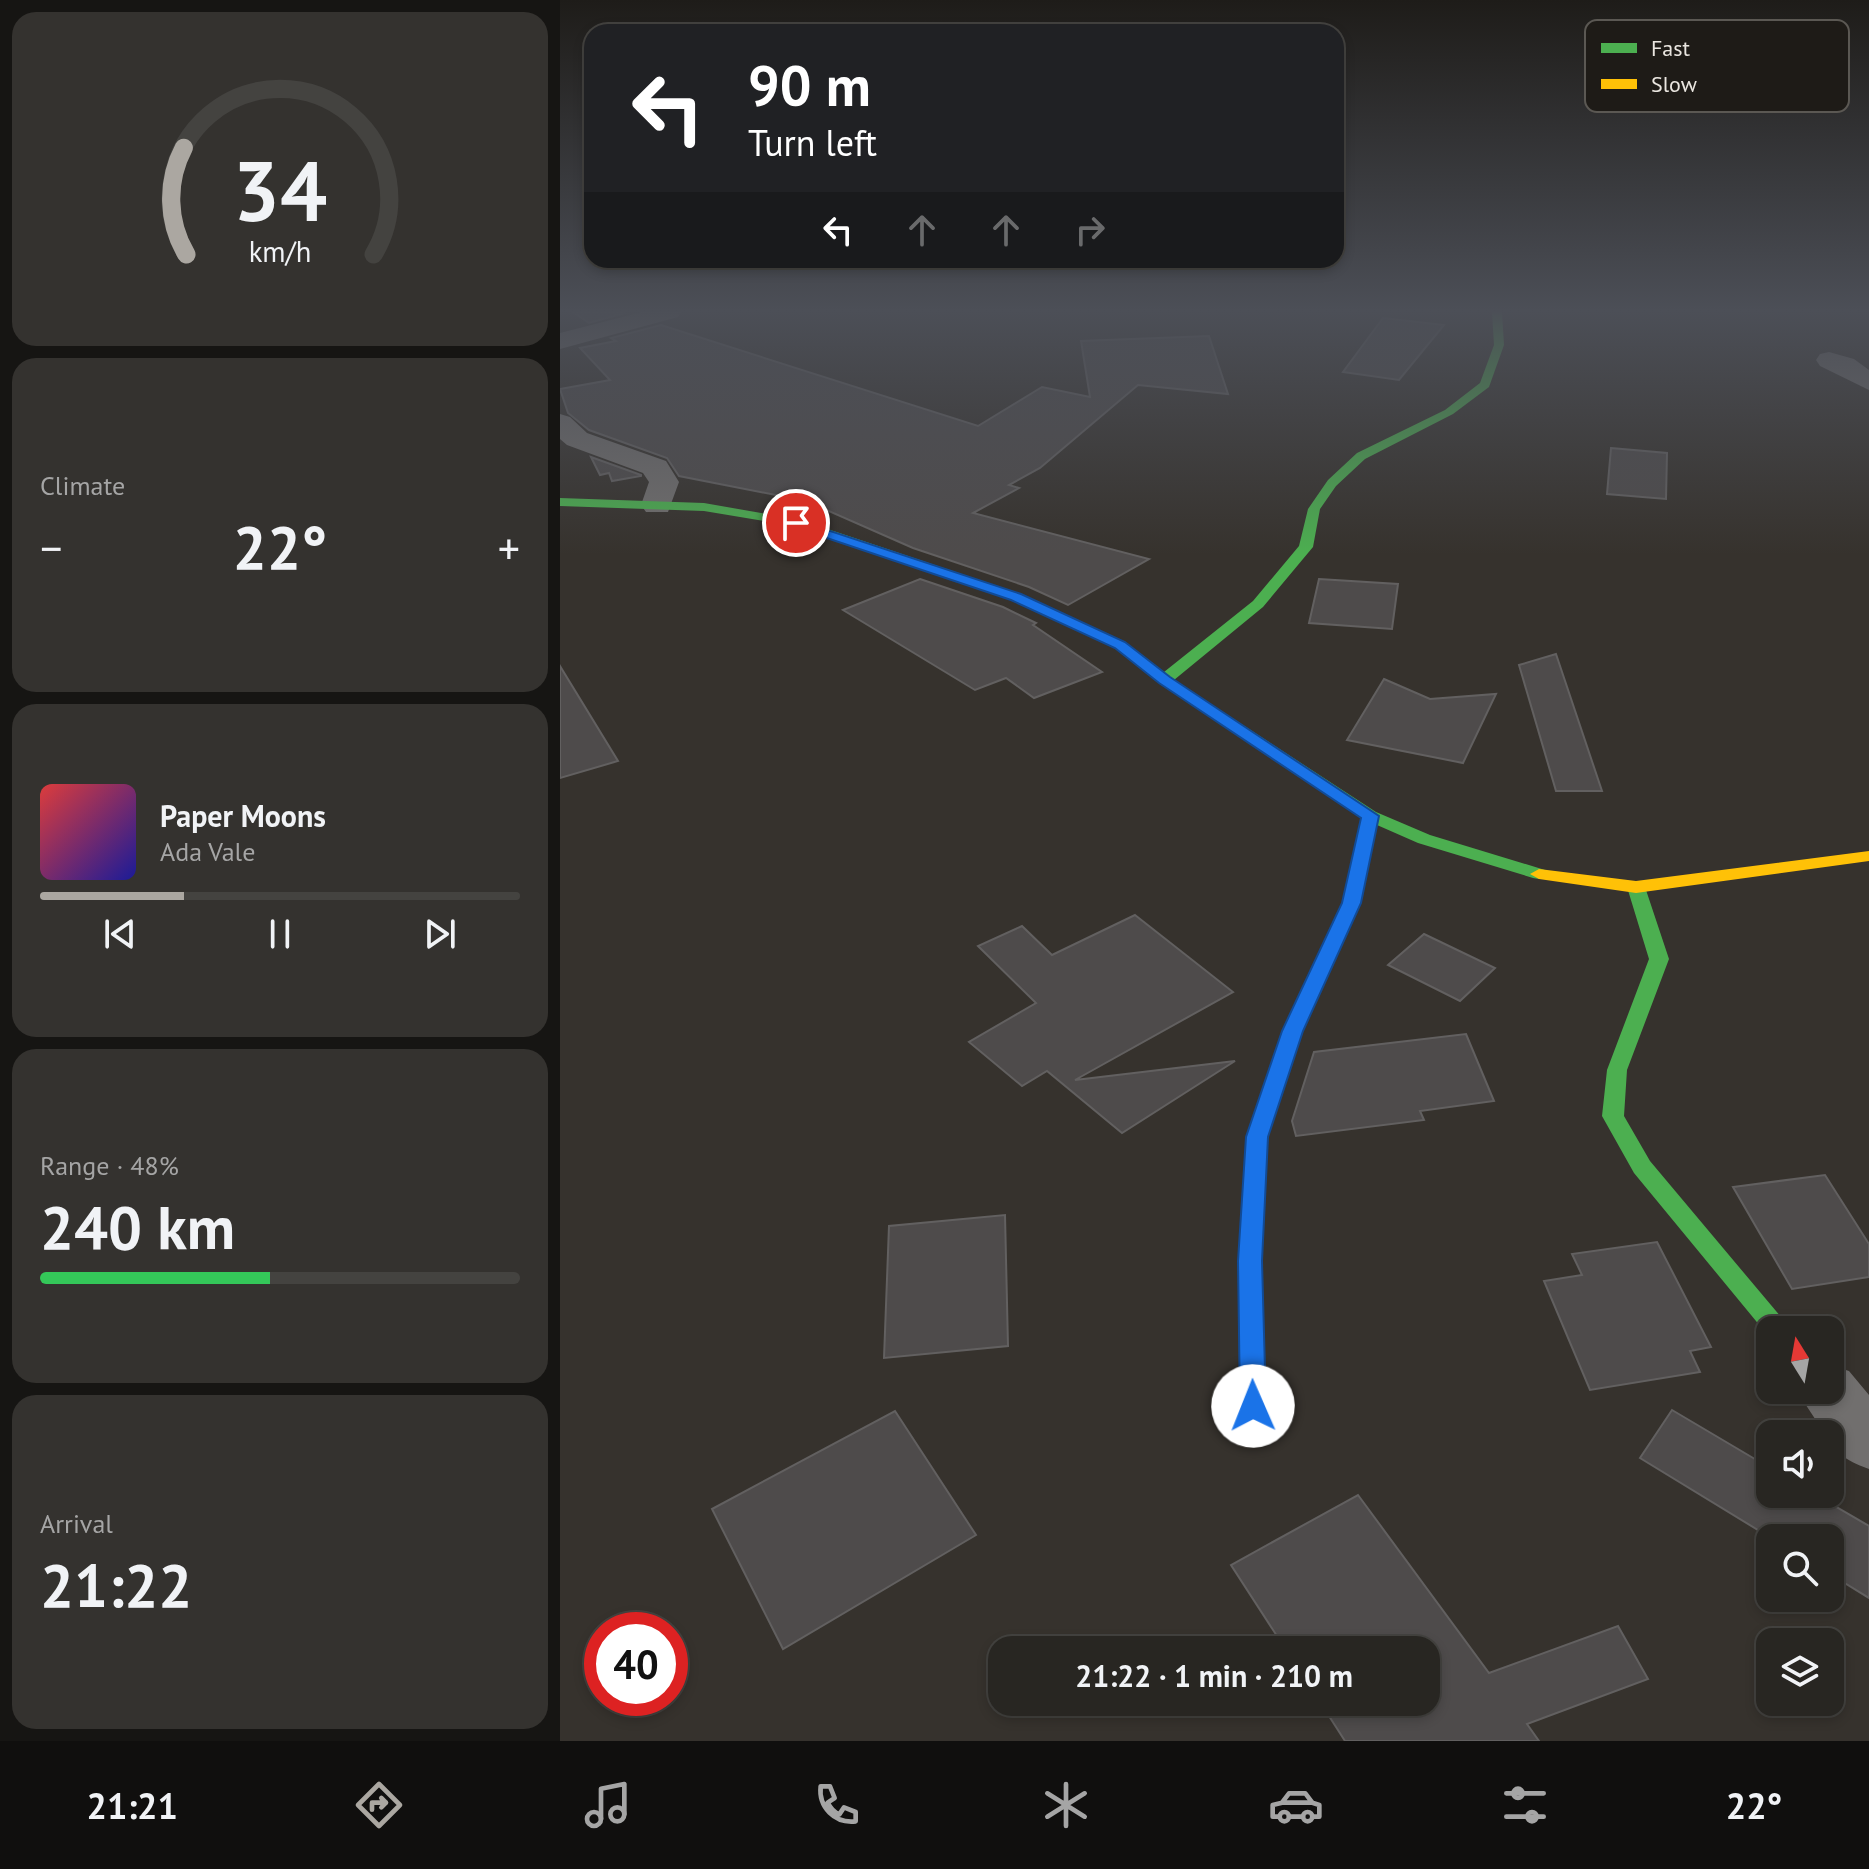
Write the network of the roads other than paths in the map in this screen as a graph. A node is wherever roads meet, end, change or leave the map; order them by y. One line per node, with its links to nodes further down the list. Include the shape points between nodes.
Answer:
1 (1474, 393): 5 (street, via 1449,412 1361,456 1332,483 1314,509 1306,547 1258,604)
2 (560, 423): 4 (street, via 577,439 655,467 664,482)
3 (560, 502): 4 (street)
4 (657, 505): 5 (street, via 704,507 796,523 905,557 1016,597 1120,645)
5 (1164, 680): 6 (street)
6 (1370, 816): 8 (street, via 1525,872); 11 (street, via 1352,903 1292,1031 1257,1137 1250,1261)
7 (1869, 856): 8 (street)
8 (1636, 887): 9 (street, via 1659,959 1617,1070 1613,1116 1642,1167)
9 (1765, 1316)
10 (1839, 1404): 12 (street)
11 (1253, 1406)
12 (1869, 1441)

